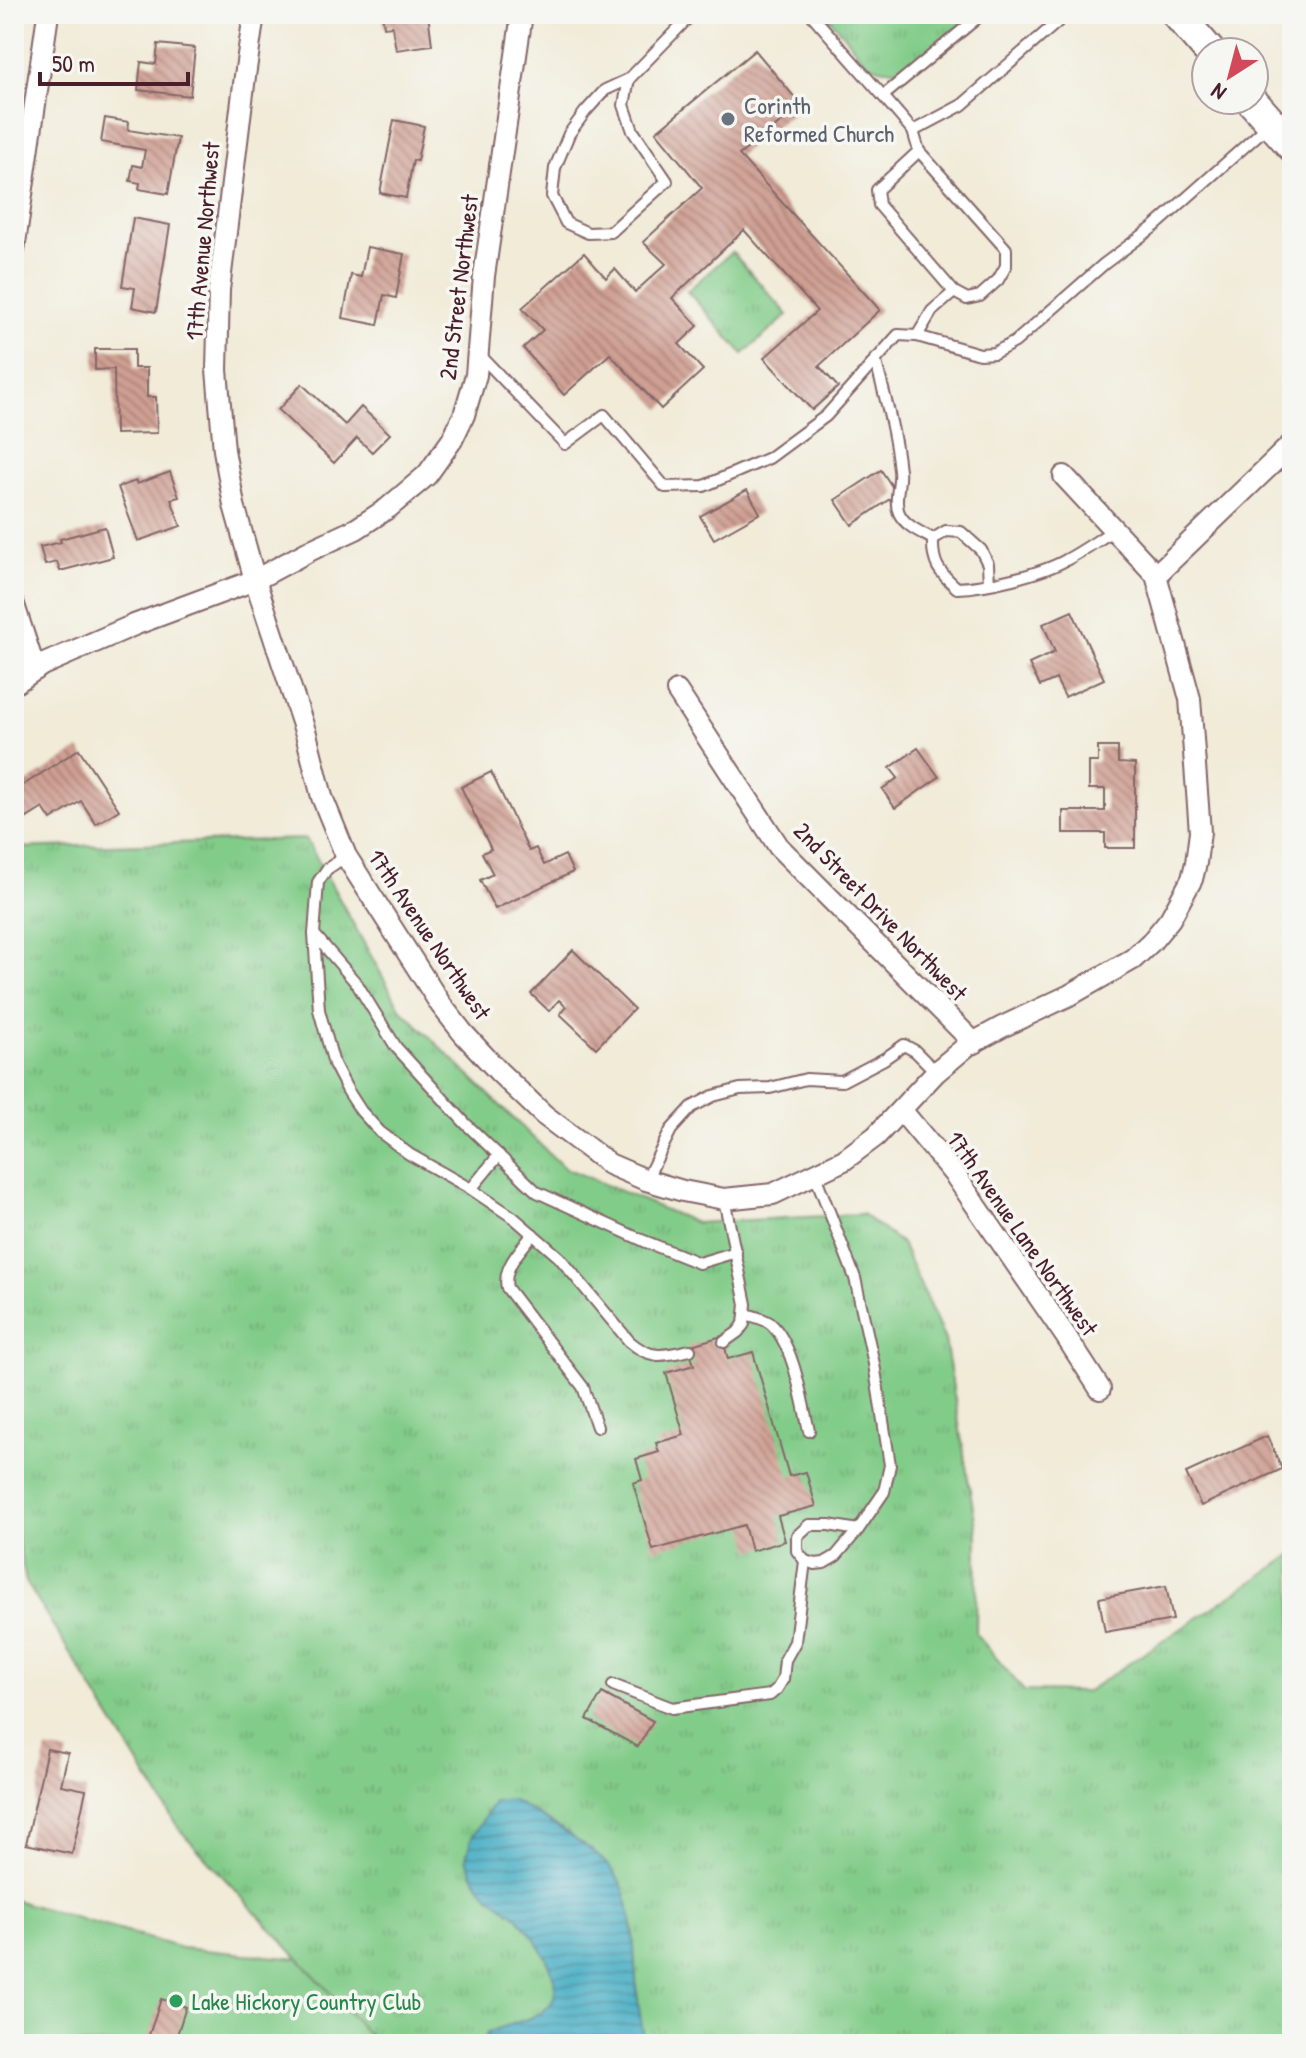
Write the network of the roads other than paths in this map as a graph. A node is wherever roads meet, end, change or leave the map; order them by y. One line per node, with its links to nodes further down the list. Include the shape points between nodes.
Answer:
1 (48, 14): 15 (street)
2 (254, 14): 25 (street, 17th Avenue Northwest, via 219,290 217,370 224,450)
3 (522, 14): 18 (street, 2nd Street Northwest)
4 (692, 14): 10 (lane)
5 (811, 14): 11 (lane)
6 (982, 14): 11 (lane)
7 (1059, 14): 13 (lane, via 1062,18 962,105)
8 (1177, 14): 9 (main road)
9 (1196, 36)
10 (629, 79): 10 (lane, via 605,90 585,112 555,168 552,196 566,223 588,233 611,232 667,181 633,131 624,105)
11 (883, 96): 13 (lane)
12 (1277, 123): 17 (lane, via 1015,342 980,354)
13 (913, 131): 14 (lane)
14 (919, 151): 16 (lane, via 877,190 879,205); 16 (lane, via 1006,249 1006,266 980,296 967,299)
15 (14, 250)
16 (954, 292): 17 (lane, via 932,311)
17 (917, 336): 19 (lane, via 898,335)
18 (477, 353): 19 (lane, via 565,444 604,415 665,487 704,486 769,458 826,416); 25 (street, 2nd Street Northwest, via 464,415 444,453 418,485 356,529)
19 (875, 359): 23 (lane, via 895,434 899,515)
20 (1292, 444): 24 (street)
21 (1064, 476): 22 (street)
22 (1114, 530): 24 (street); 26 (lane, via 1064,562)
23 (933, 539): 26 (lane, via 939,571 957,588); 26 (lane, via 946,531 961,532 981,550)
24 (1156, 575): 33 (street, 17th Avenue Northwest, via 1190,699 1200,832 1192,879 1170,919 1133,959)
25 (255, 580): 28 (street, 2nd Street Northwest, via 134,625); 31 (street, 17th Avenue Northwest, via 322,797)
26 (989, 584)
27 (14, 605): 28 (street)
28 (35, 670): 29 (street, 2nd Street Northwest)
29 (14, 684)
30 (677, 691): 33 (street, 2nd Street Drive Northwest, via 779,847)
31 (346, 856): 32 (lane, via 318,882); 38 (street, 17th Avenue Northwest, via 441,1005 499,1072 579,1143)
32 (314, 934): 36 (lane, via 357,984 396,1047); 39 (lane, via 319,1010 334,1064 348,1091 380,1132)
33 (974, 1043): 34 (street, 17th Avenue Northwest)
34 (936, 1072): 35 (street, 17th Avenue Northwest); 38 (lane, via 904,1045 842,1081 806,1079 713,1096 692,1107 671,1130)
35 (901, 1110): 37 (street, 17th Avenue Northwest, via 876,1136); 46 (street, 17th Avenue Lane Northwest, via 955,1175)
36 (499, 1155): 39 (lane); 42 (lane, via 537,1192 644,1241 699,1263)
37 (815, 1175): 40 (street, 17th Avenue Northwest, via 773,1194); 49 (lane, via 855,1278 890,1465 884,1492)
38 (646, 1180): 40 (street, 17th Avenue Northwest)
39 (471, 1189): 41 (lane)
40 (724, 1199): 42 (lane)
41 (533, 1234): 45 (lane, via 637,1348 663,1356); 47 (lane, via 508,1269 507,1288 583,1387)
42 (736, 1252): 43 (lane)
43 (746, 1314): 44 (lane, via 738,1332); 48 (lane, via 769,1322 783,1342)
44 (724, 1342)
45 (690, 1350)
46 (1100, 1389)
47 (597, 1427)
48 (809, 1431)
49 (858, 1530): 50 (lane, via 836,1556 824,1563); 50 (lane, via 809,1525 797,1536 797,1551)
50 (805, 1561): 51 (lane, via 795,1642 783,1679 770,1695 672,1708)
51 (613, 1685)

